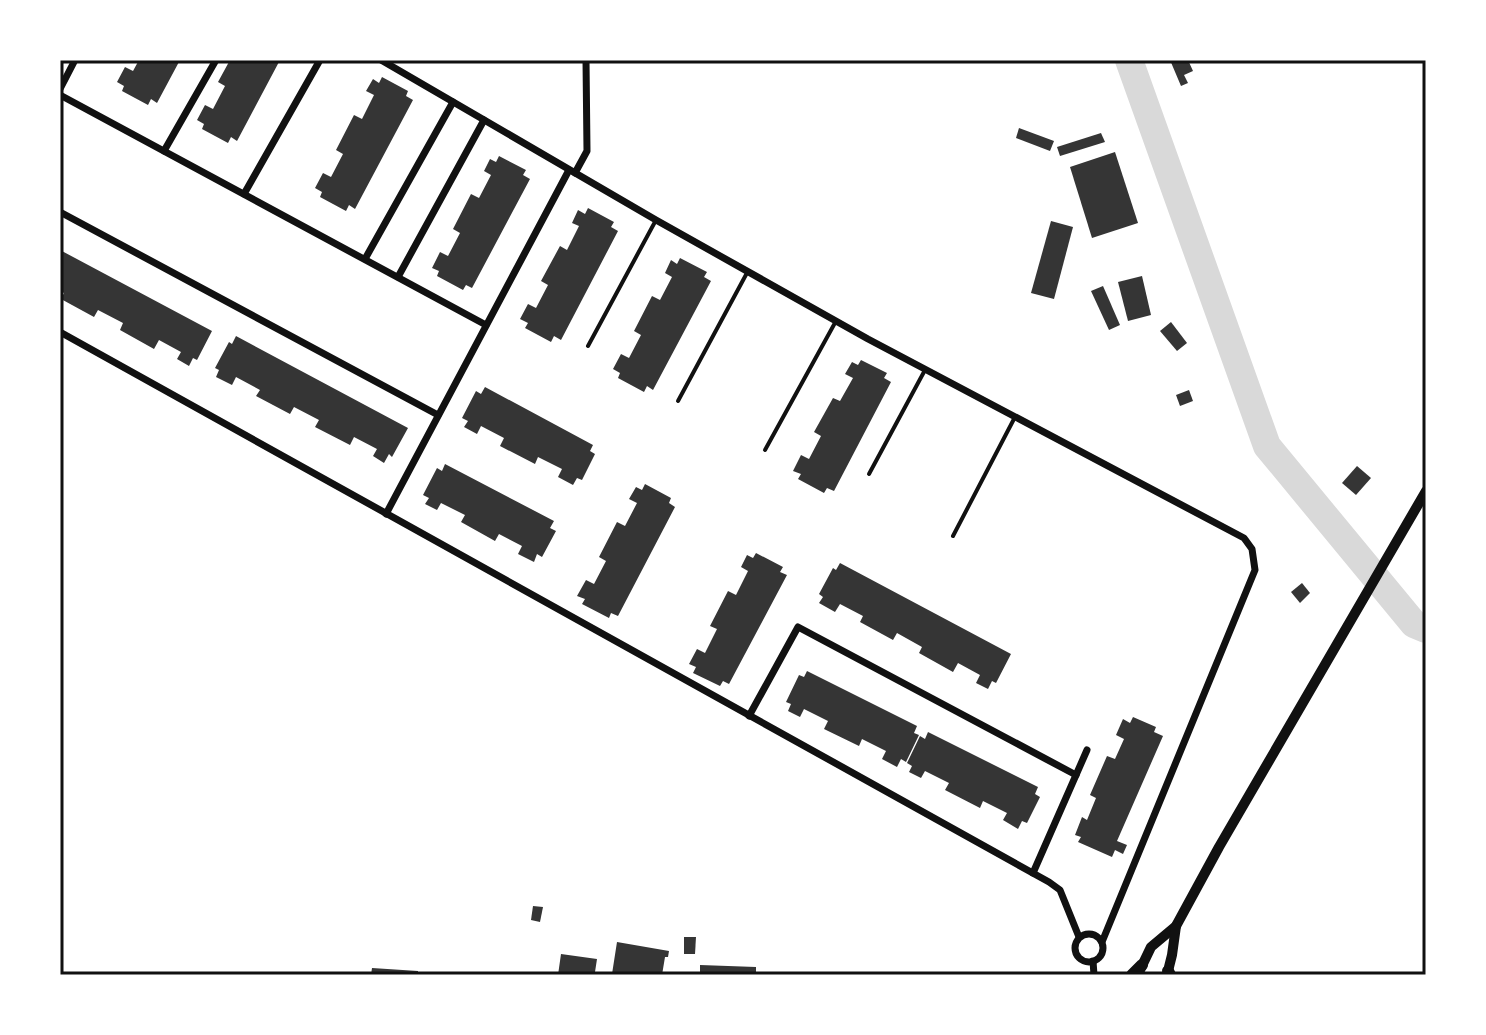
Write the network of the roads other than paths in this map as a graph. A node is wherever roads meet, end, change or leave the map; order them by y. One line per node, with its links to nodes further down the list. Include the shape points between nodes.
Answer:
1 (75, 60): 6 (street)
2 (216, 60): 10 (street)
3 (320, 60): 12 (street)
4 (381, 60): 8 (street)
5 (586, 60): 11 (street, via 587,151)
6 (60, 89)
7 (60, 95): 10 (street)
8 (453, 102): 9 (street); 15 (street)
9 (484, 120): 11 (street); 17 (street)
10 (164, 151): 12 (street)
11 (572, 171): 14 (street); 19 (street)
12 (244, 194): 15 (street)
13 (60, 212): 24 (street)
14 (656, 220): 16 (street); 21 (lane)
15 (365, 259): 17 (street)
16 (748, 271): 18 (street); 23 (lane)
17 (398, 277): 19 (street)
18 (836, 321): 22 (street); 26 (lane)
19 (486, 325): 24 (street)
20 (60, 332): 29 (street)
21 (588, 346)
22 (925, 370): 25 (street); 27 (lane)
23 (678, 401)
24 (438, 415): 29 (street)
25 (1015, 417): 30 (lane); 37 (street, via 1244,538 1252,549 1255,570)
26 (765, 450)
27 (869, 474)
28 (1426, 491): 35 (main road)
29 (386, 514): 31 (street)
30 (953, 536)
31 (749, 716): 33 (street, via 798,627); 34 (street)
32 (1087, 750): 33 (street)
33 (1076, 775): 34 (street)
34 (1033, 873): 36 (street, via 1060,890)
35 (1176, 926): 39 (main road, via 1151,947); 40 (main road)
36 (1079, 937): 37 (street, via 1092,934); 38 (street, via 1076,954)
37 (1102, 942): 38 (street, via 1101,956)
38 (1093, 961): 41 (street)
39 (1140, 970): 42 (main road)
40 (1168, 974)
41 (1094, 975)
42 (1132, 975)

